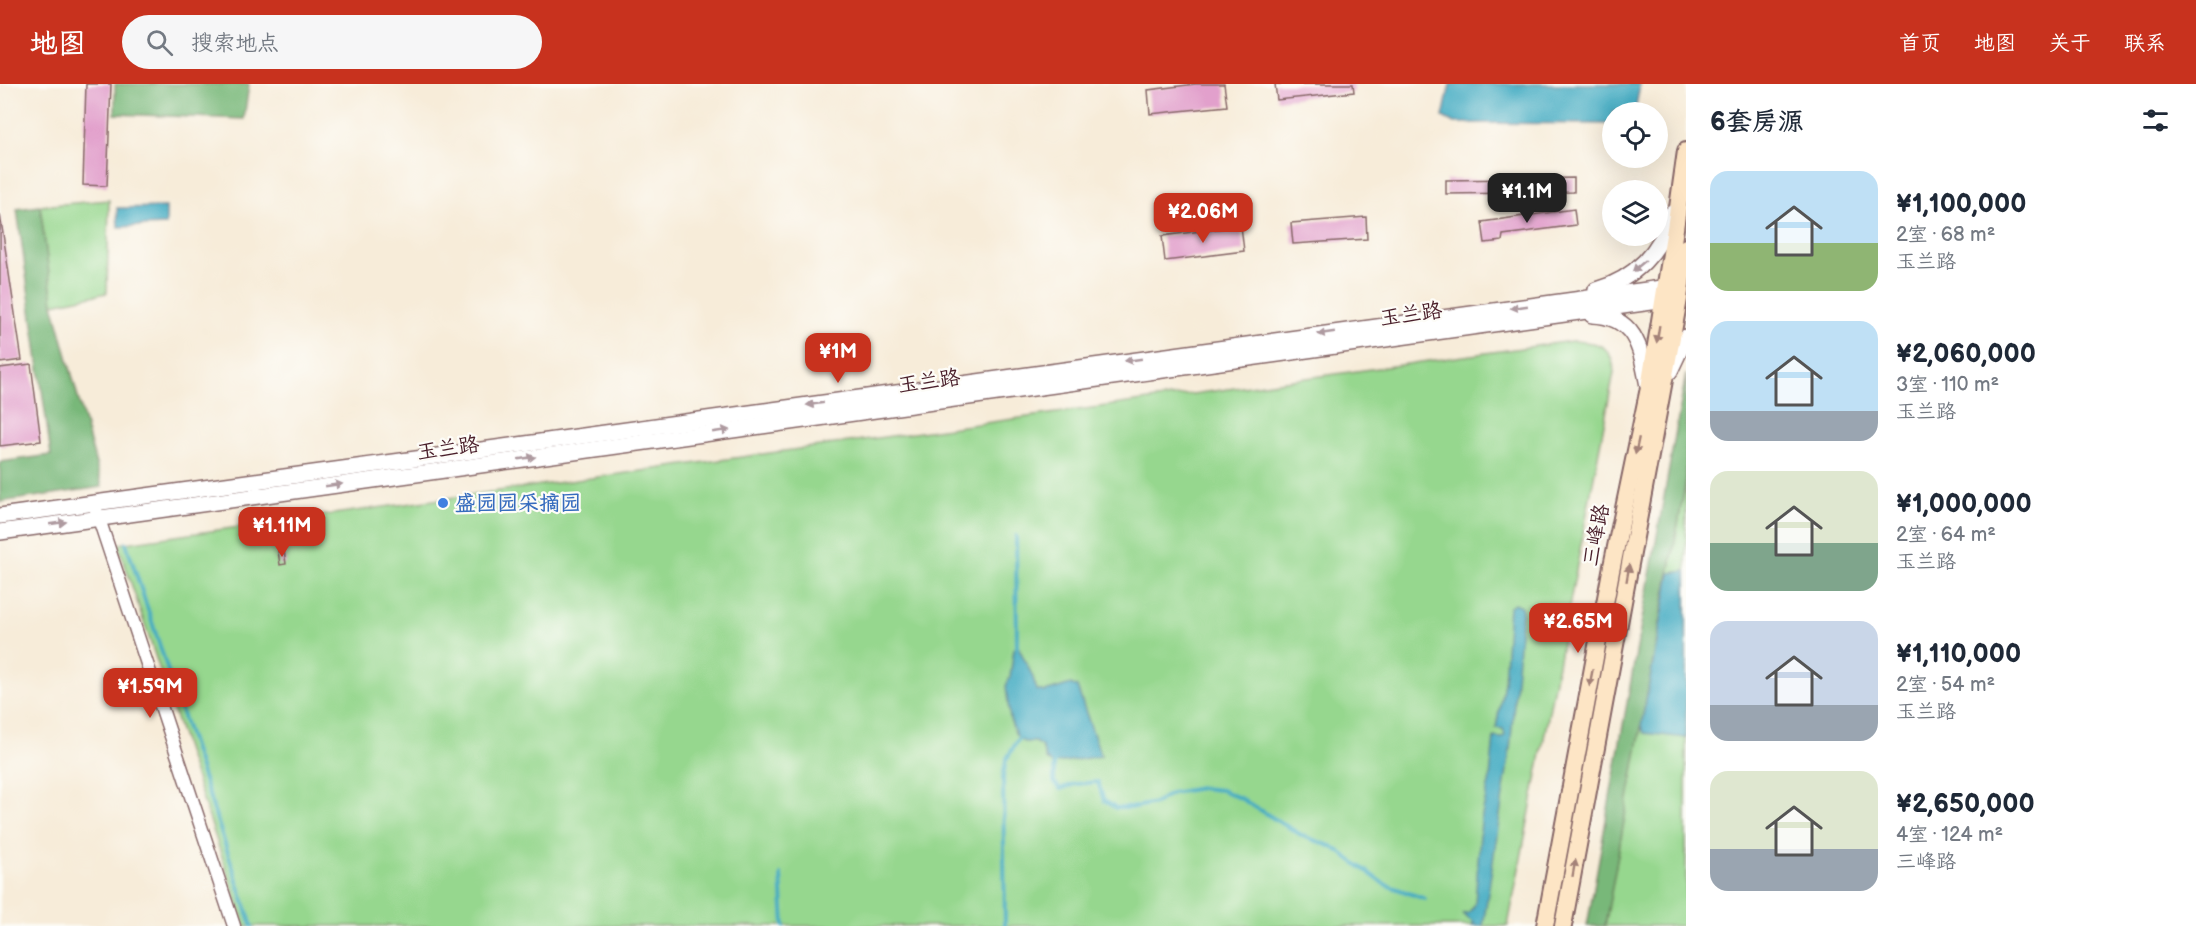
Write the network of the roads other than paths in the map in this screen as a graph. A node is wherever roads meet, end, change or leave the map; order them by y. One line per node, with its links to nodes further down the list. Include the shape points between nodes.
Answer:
1 (1686, 151): 2 (main road, 三峰路)
2 (1682, 178): 4 (main road, 三峰路); 5 (street, one-way to 5, via 1667,231 1652,255 1610,286)
3 (1686, 247): 4 (main road, 三峰路)
4 (1677, 292): 5 (street, 玉兰路); 7 (main road, 三峰路)
5 (1556, 308): 7 (street, via 1602,315 1631,330); 8 (street, 玉兰路)
6 (1686, 337): 7 (street)
7 (1655, 389): 12 (main road, 三峰路, one-way to 12, via 1611,572); 13 (main road, 三峰路, one-way to 7)
8 (96, 510): 9 (street, 玉兰路); 10 (street, 玉兰路, one-way to 8); 11 (street)
9 (0, 516)
10 (0, 531)
11 (234, 926)
12 (1545, 926)
13 (1563, 926)

